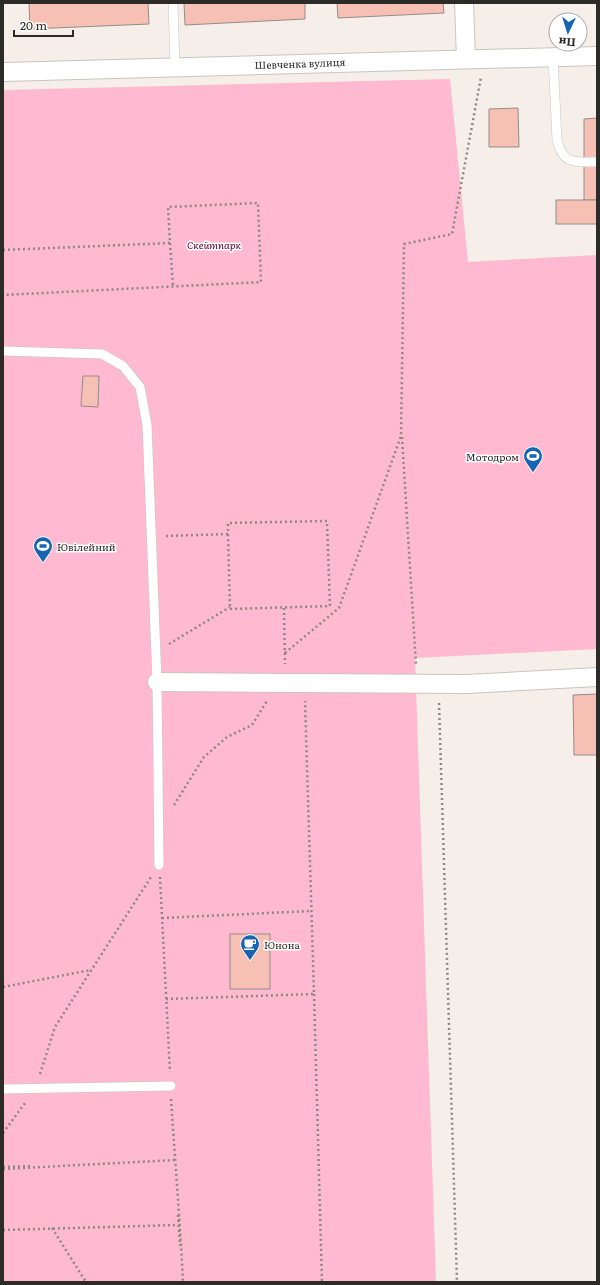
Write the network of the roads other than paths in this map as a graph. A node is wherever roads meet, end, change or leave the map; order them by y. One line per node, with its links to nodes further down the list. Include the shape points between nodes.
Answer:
1 (173, 3): 6 (lane)
2 (464, 3): 5 (street)
3 (597, 56): 4 (street, Шевченка вулиця)
4 (553, 57): 5 (street, Шевченка вулиця); 8 (lane, via 559,150 565,158 575,162)
5 (466, 59): 6 (street, Шевченка вулиця)
6 (175, 67): 7 (street, Шевченка вулиця)
7 (3, 72)
8 (597, 162)
9 (3, 351): 11 (lane, via 102,354 123,366 140,387 147,425)
10 (597, 677): 11 (street, via 467,684)
11 (157, 682): 12 (lane)
12 (159, 865)
13 (171, 1086): 14 (lane)
14 (3, 1089)

